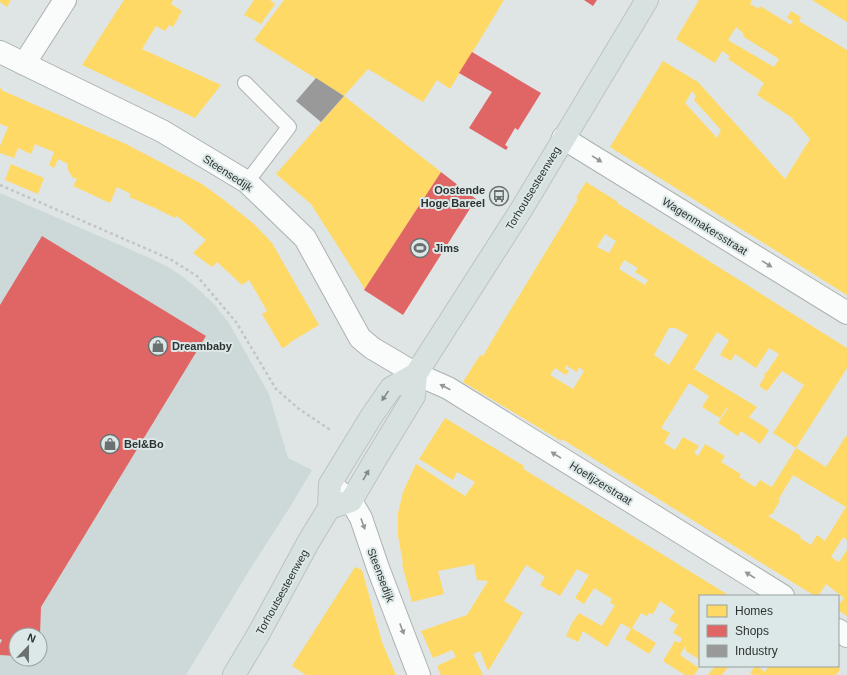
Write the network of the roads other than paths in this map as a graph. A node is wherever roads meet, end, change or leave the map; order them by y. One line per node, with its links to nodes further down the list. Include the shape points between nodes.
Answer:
1 (65, 0): 4 (street)
2 (648, 0): 6 (main road, Torhoutsesteenweg)
3 (0, 52): 4 (street, Steensedijk)
4 (24, 64): 7 (street, Steensedijk, via 162,131)
5 (245, 83): 7 (lane, via 289,128)
6 (563, 138): 8 (street, Wagenmakersstraat, one-way to 8); 9 (main road, Torhoutsesteenweg, via 521,210)
7 (246, 182): 9 (street, Steensedijk, via 305,238 360,338)
8 (847, 313)
9 (416, 374): 10 (main road, Torhoutsesteenweg, one-way to 10, via 391,388); 11 (main road, Torhoutsesteenweg, one-way to 9, via 414,396); 13 (street, Hoefijzerstraat, one-way to 9, via 448,388)
10 (330, 484): 11 (street, Steensedijk); 12 (main road, Torhoutsesteenweg)
11 (351, 501): 12 (main road); 15 (street, Steensedijk, one-way to 15, via 361,518)
12 (329, 508): 14 (main road, Torhoutsesteenweg)
13 (781, 595)
14 (234, 675)
15 (419, 675)

